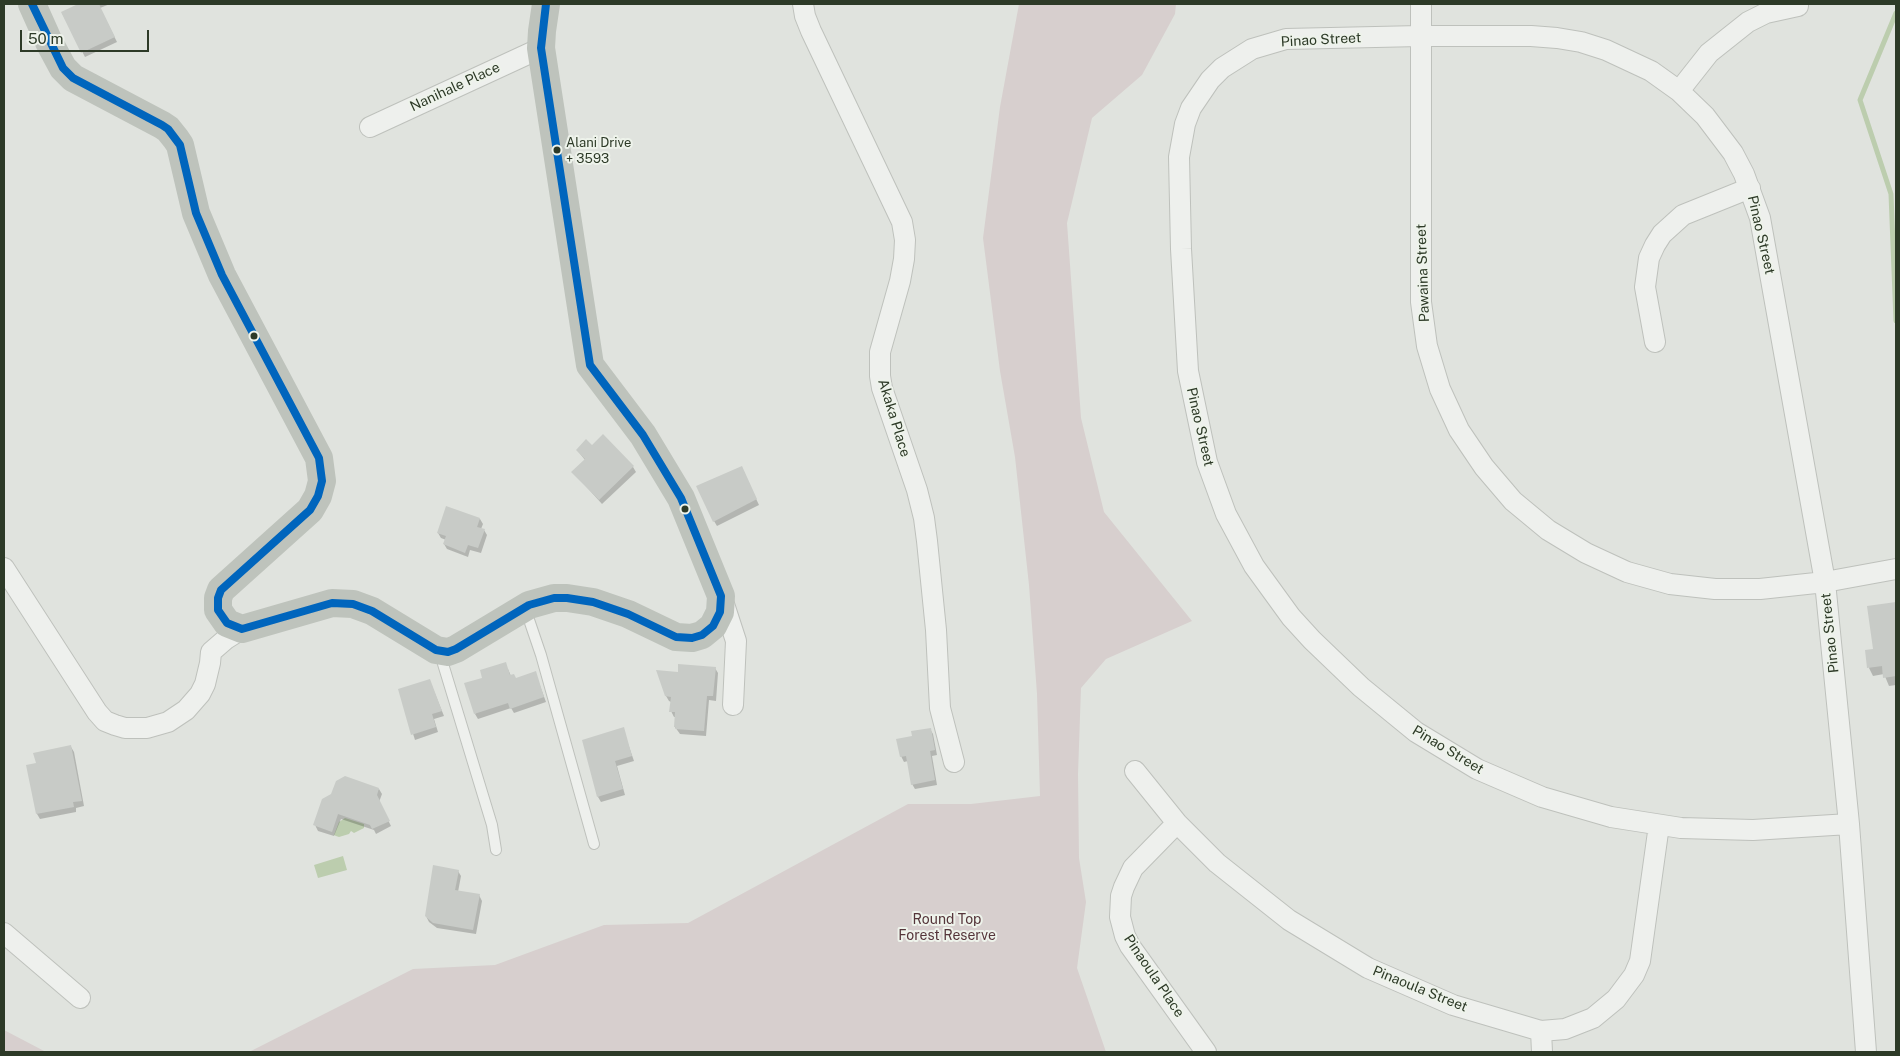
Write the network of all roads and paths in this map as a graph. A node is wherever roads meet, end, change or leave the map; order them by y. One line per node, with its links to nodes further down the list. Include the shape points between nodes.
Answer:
1 (32, 4): 17 (street, via 59,62 73,78 162,125 176,139 196,213 222,275 318,458 322,481 310,510 219,594 217,606 222,618 230,626)
2 (546, 4): 7 (street)
3 (803, 4): 20 (street, Akaka Place, via 811,30 902,222 904,259 880,352 880,376 924,518 940,708)
4 (1421, 4): 6 (street, Pawaina Street)
5 (1798, 6): 8 (street, via 1766,13 1748,22 1709,53)
6 (1420, 36): 8 (street, Pinao Street, via 1531,36 1581,42 1629,59); 14 (street, Pawaina Street, via 1421,302 1426,337 1440,389 1459,430 1484,467 1513,501 1548,530 1586,554 1627,572 1670,584 1715,589 1760,589); 24 (street, Pinao Street, via 1286,39 1269,43 1252,49 1222,68 1191,108 1179,157 1185,340 1191,390 1207,462 1238,539 1271,592 1312,640 1388,710 1446,751 1509,784 1576,808)
7 (541, 48): 9 (street, Nanihale Place); 15 (street, via 590,365 643,435 681,498)
8 (1679, 92): 10 (street, Pinao Street, via 1720,134)
9 (370, 127)
10 (1750, 188): 11 (street, via 1683,215 1654,245 1645,287); 14 (street, Pinao Street, via 1765,241)
11 (1655, 342)
12 (4, 568): 17 (street, via 98,712 105,721 126,728 158,726 186,710 205,684 211,652)
13 (1896, 569): 14 (street, Pawaina Street)
14 (1825, 582): 23 (street, Pinao Street)
15 (721, 596): 16 (street, via 720,612 713,626 702,635 686,638 676,637 628,614 581,599 554,598); 19 (street, via 736,641)
16 (525, 608): 18 (street, via 454,651); 25 (lane)
17 (242, 629): 18 (street, via 332,604 353,604 372,611)
18 (439, 651): 26 (lane, via 492,825)
19 (733, 705)
20 (954, 762)
21 (1135, 771): 22 (street, Pinaoula Street)
22 (1177, 824): 29 (street, Pinaoula Street, via 1218,863 1289,920 1368,968 1452,1005); 30 (street, Pinaoula Place, via 1130,873 1121,896 1120,917 1130,946)
23 (1849, 824): 24 (street, Pinao Street, via 1744,830); 32 (street, Pinao Street)
24 (1659, 825): 29 (street, Pinaoula Street, via 1640,961 1634,975 1616,999 1593,1018 1565,1029)
25 (594, 844)
26 (496, 850)
27 (4, 933): 28 (street)
28 (80, 998)
29 (1541, 1031): 31 (street)
30 (1206, 1052)
31 (1542, 1052)
32 (1866, 1052)

